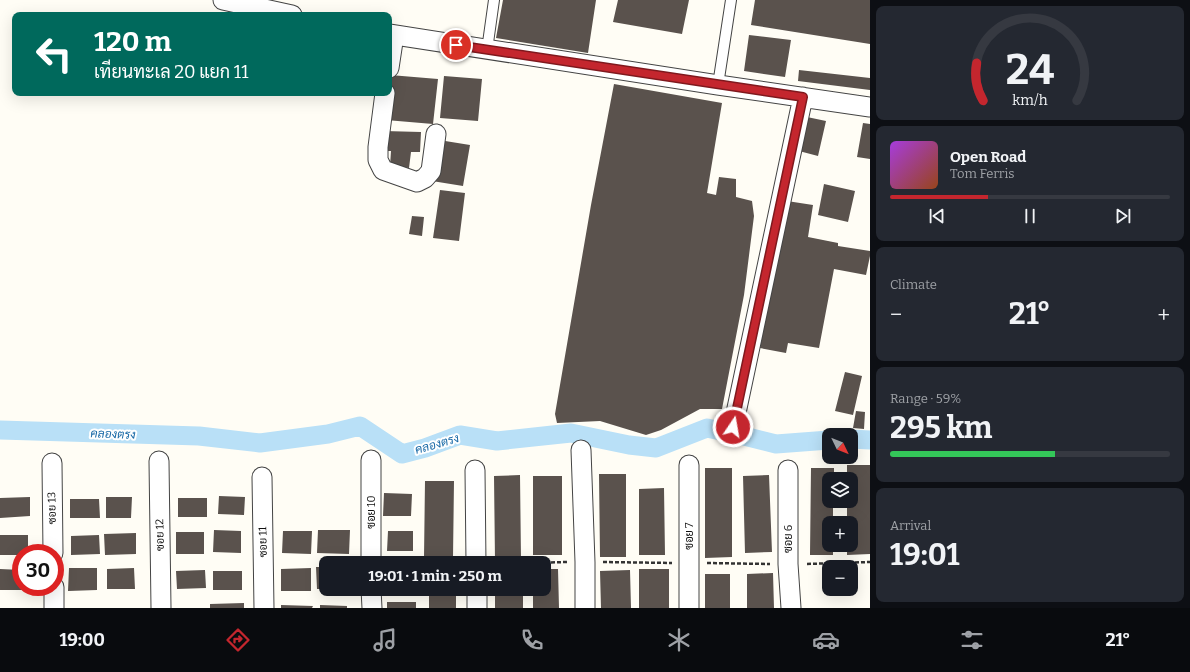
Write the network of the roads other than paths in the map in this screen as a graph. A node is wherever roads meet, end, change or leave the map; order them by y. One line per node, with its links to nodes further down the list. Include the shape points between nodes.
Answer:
1 (223, 0): 4 (street)
2 (494, 0): 6 (lane)
3 (731, 0): 7 (lane)
4 (278, 12)
5 (392, 35): 6 (street)
6 (487, 50): 7 (street)
7 (718, 85): 9 (street)
8 (385, 96): 11 (street, via 378,147 378,160 384,170 417,182 425,178 430,171)
9 (803, 97): 10 (street); 12 (street)
10 (870, 107)
11 (436, 134)
12 (733, 427)
13 (581, 450): 32 (street)
14 (371, 460): 22 (street, ซอย 10)
15 (159, 461): 28 (street, ซอย 12)
16 (52, 462): 21 (street, ซอย 13)
17 (689, 464): 33 (street, ซอย 7)
18 (475, 470): 23 (street)
19 (788, 470): 34 (street, ซอย 6, via 788,564)
20 (262, 477): 29 (street, ซอย 11)
21 (53, 544)
22 (371, 556)
23 (476, 556)
24 (54, 596): 27 (street)
25 (371, 596): 30 (street)
26 (477, 596): 31 (street)
27 (54, 608)
28 (161, 608)
29 (264, 608)
30 (372, 608)
31 (477, 608)
32 (585, 608)
33 (689, 608)
34 (791, 608)

